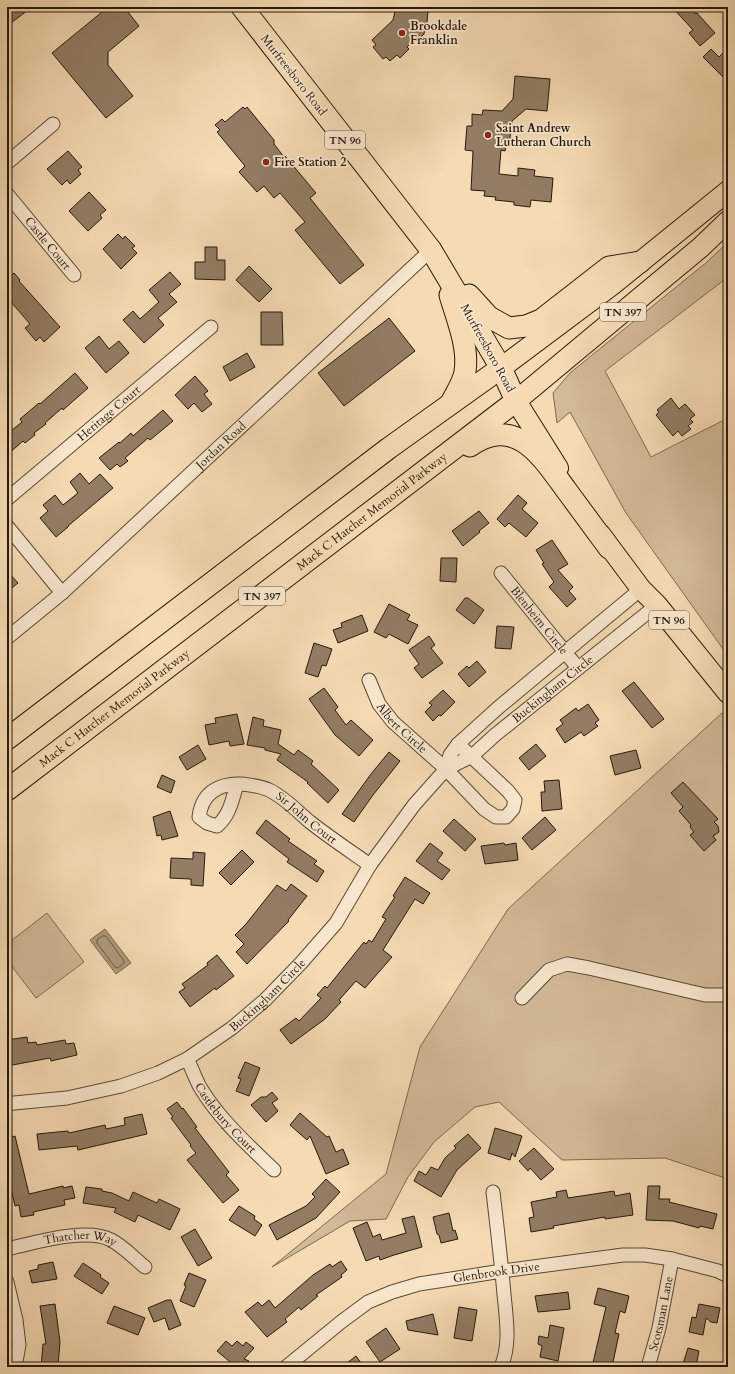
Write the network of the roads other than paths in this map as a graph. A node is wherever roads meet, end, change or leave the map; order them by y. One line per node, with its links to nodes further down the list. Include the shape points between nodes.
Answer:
1 (242, 7): 7 (highway, Murfreesboro Road / TN 96)
2 (53, 124): 3 (street)
3 (7, 163)
4 (728, 191): 8 (main road, TN 397)
5 (7, 194): 10 (street, Castle Court)
6 (728, 221): 13 (main road, Mack C Hatcher Memorial Parkway / TN 397, via 701,247)
7 (431, 250): 8 (highway, via 488,317 509,328 526,326 541,320 608,267); 9 (highway, Murfreesboro Road / TN 96); 21 (street, Jordan Road)
8 (640, 262): 12 (main road, TN 397)
9 (442, 268): 12 (highway, Murfreesboro Road / TN 96); 14 (highway, via 466,350 464,377)
10 (74, 275)
11 (211, 327): 15 (street, Heritage Court)
12 (501, 368): 13 (highway, Murfreesboro Road / TN 96); 14 (highway, TN 397)
13 (516, 401): 17 (highway, Mack C Hatcher Memorial Parkway / TN 397); 18 (main road, Murfreesboro Road / TN 96)
14 (450, 404): 28 (highway, TN 397, via 383,452)
15 (7, 500)
16 (7, 526): 21 (street)
17 (353, 526): 18 (highway, via 371,522 480,439 504,434 526,442 543,458); 33 (highway, Mack C Hatcher Memorial Parkway / TN 397)
18 (609, 548): 20 (main road, Murfreesboro Road / TN 96)
19 (501, 573): 24 (street, Blenheim Circle)
20 (641, 589): 22 (main road, Murfreesboro Road / TN 96); 24 (street, Buckingham Circle)
21 (62, 593): 23 (street, Jordan Road)
22 (657, 604): 25 (street, Buckingham Circle); 27 (main road, Murfreesboro Road / TN 96)
23 (7, 638)
24 (566, 652): 25 (street, Blenheim Circle); 29 (street, Buckingham Circle)
25 (578, 668): 30 (street, Buckingham Circle)
26 (369, 680): 31 (street, Albert Circle, via 379,704 393,722)
27 (728, 693)
28 (7, 739)
29 (458, 744): 30 (street); 31 (street, Buckingham Circle, via 450,755)
30 (472, 756): 31 (street, Buckingham Circle); 31 (street, Albert Circle, via 515,800 513,809 506,817 496,817 484,809)
31 (446, 768): 34 (street, Buckingham Circle, via 414,805)
32 (237, 784): 34 (street, Sir John Court, via 255,785 269,790)
33 (7, 790)
34 (370, 865): 37 (street, Buckingham Circle, via 336,923 301,963 265,1000 232,1028)
35 (728, 994): 36 (street, via 705,995 567,964 549,970)
36 (522, 998)
37 (187, 1059): 38 (street, Buckingham Circle, via 121,1086 66,1098); 39 (street, Castlebury Court, via 200,1087 221,1115)
38 (7, 1104)
39 (274, 1170)
40 (493, 1192): 44 (street)
41 (7, 1249): 43 (street, Thatcher Way, via 88,1234 110,1240)
42 (672, 1259): 44 (street, Glenbrook Drive, via 623,1254); 45 (street, Glenbrook Drive); 50 (street, Scotsman Lane, via 659,1328)
43 (145, 1267)
44 (502, 1270): 48 (street, Glenbrook Drive, via 419,1284 368,1302); 49 (street, via 507,1333)
45 (728, 1276)
46 (7, 1282): 47 (street, via 19,1345)
47 (15, 1367)
48 (286, 1367)
49 (501, 1367)
50 (648, 1367)

